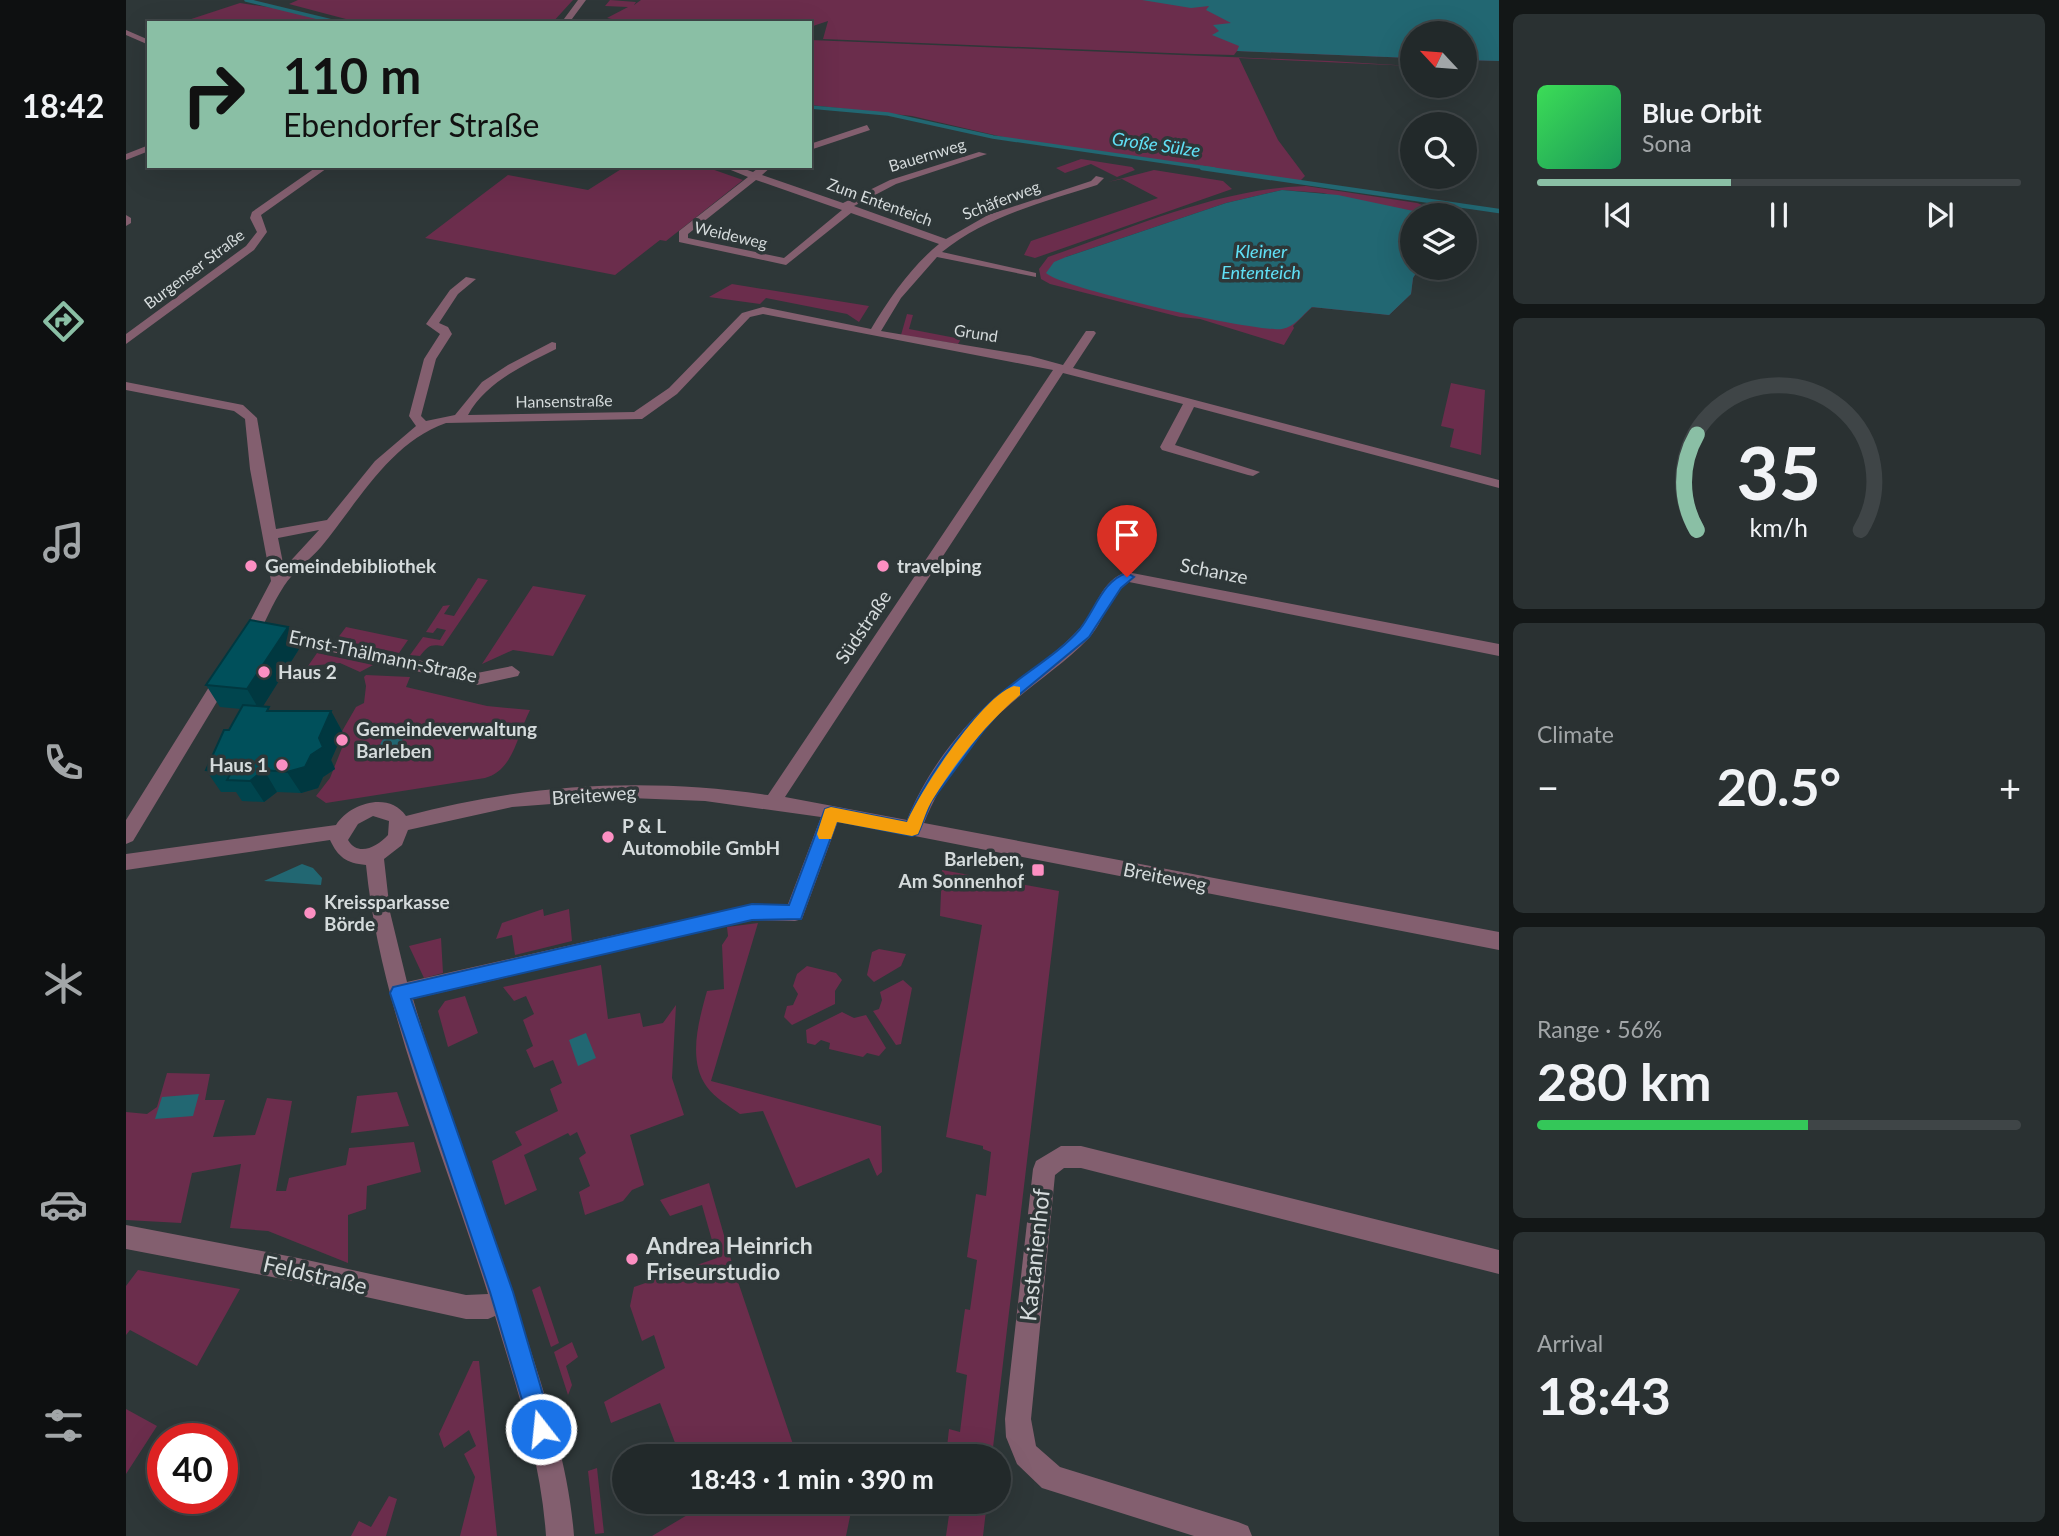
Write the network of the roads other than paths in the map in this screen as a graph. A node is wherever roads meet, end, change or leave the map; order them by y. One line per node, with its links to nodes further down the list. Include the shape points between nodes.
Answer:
1 (582, 0): 2 (street)
2 (566, 21)
3 (126, 32): 4 (street)
4 (147, 42)
5 (867, 128): 6 (street)
6 (812, 145)
7 (147, 149): 9 (street)
8 (982, 154): 15 (street, Bauernweg, via 893,181)
9 (126, 158)
10 (322, 168): 23 (street, Burgenser Straße, via 256,214 262,232 250,248)
11 (732, 168): 13 (street, Zum Ententeich)
12 (764, 168): 13 (street)
13 (754, 176): 15 (street, Zum Ententeich); 15 (street, Weideweg, via 682,233 683,240 786,262)
14 (1099, 178): 16 (street, Schäferweg, via 994,216)
15 (848, 207): 16 (street, Zum Ententeich)
16 (944, 242): 17 (street, Schäferweg)
17 (932, 253): 18 (street, Zum Ententeich); 21 (street, Schäferweg, via 905,283)
18 (1032, 275)
19 (470, 279): 29 (street, via 454,292 432,324 446,334 430,359 415,416)
20 (754, 312): 21 (street, Grund); 28 (street, Hansenstraße, via 673,391 637,416)
21 (874, 333): 25 (street, Grund)
22 (1090, 333): 25 (street, Südstraße)
23 (126, 340)
24 (552, 346): 28 (street, Hansenstraße, via 506,371 468,402)
25 (1063, 368): 27 (street, Grund); 38 (street, Südstraße)
26 (130, 390): 33 (street, via 213,402 248,414)
27 (1190, 403): 30 (street, via 1167,447); 31 (street, Grund)
28 (459, 420): 29 (street, Hansenstraße)
29 (422, 425): 32 (street)
30 (1253, 472)
31 (1499, 484)
32 (334, 523): 33 (street); 34 (street, via 303,562)
33 (271, 535): 34 (street)
34 (279, 582): 35 (street)
35 (254, 629): 37 (street, Ernst-Thälmann-Straße, via 477,679); 43 (street)
36 (1499, 650): 41 (street, Schanze, via 1127,577 1116,584 1084,634 978,726 925,799)
37 (512, 672)
38 (771, 804): 39 (street, Breiteweg); 40 (street, Breiteweg, via 684,792 591,793 465,809)
39 (831, 814): 41 (street, Breiteweg); 47 (street, via 795,913 752,912)
40 (400, 825): 42 (street, via 392,812 373,809 353,817); 44 (street, via 394,843)
41 (912, 829): 46 (street, Breiteweg)
42 (341, 832): 44 (street, via 339,840 346,853); 45 (street)
43 (126, 836)
44 (374, 855): 47 (street, via 380,912)
45 (126, 862)
46 (1499, 941)
47 (400, 993): 50 (street)
48 (126, 1237): 50 (street, Feldstraße, via 466,1307 488,1307)
49 (1499, 1262): 52 (street, Kastanienhof, via 1081,1157 1061,1157 1044,1170 1018,1419 1026,1455 1052,1478)
50 (504, 1300): 51 (street, via 541,1429)
51 (560, 1536)
52 (1238, 1536)

